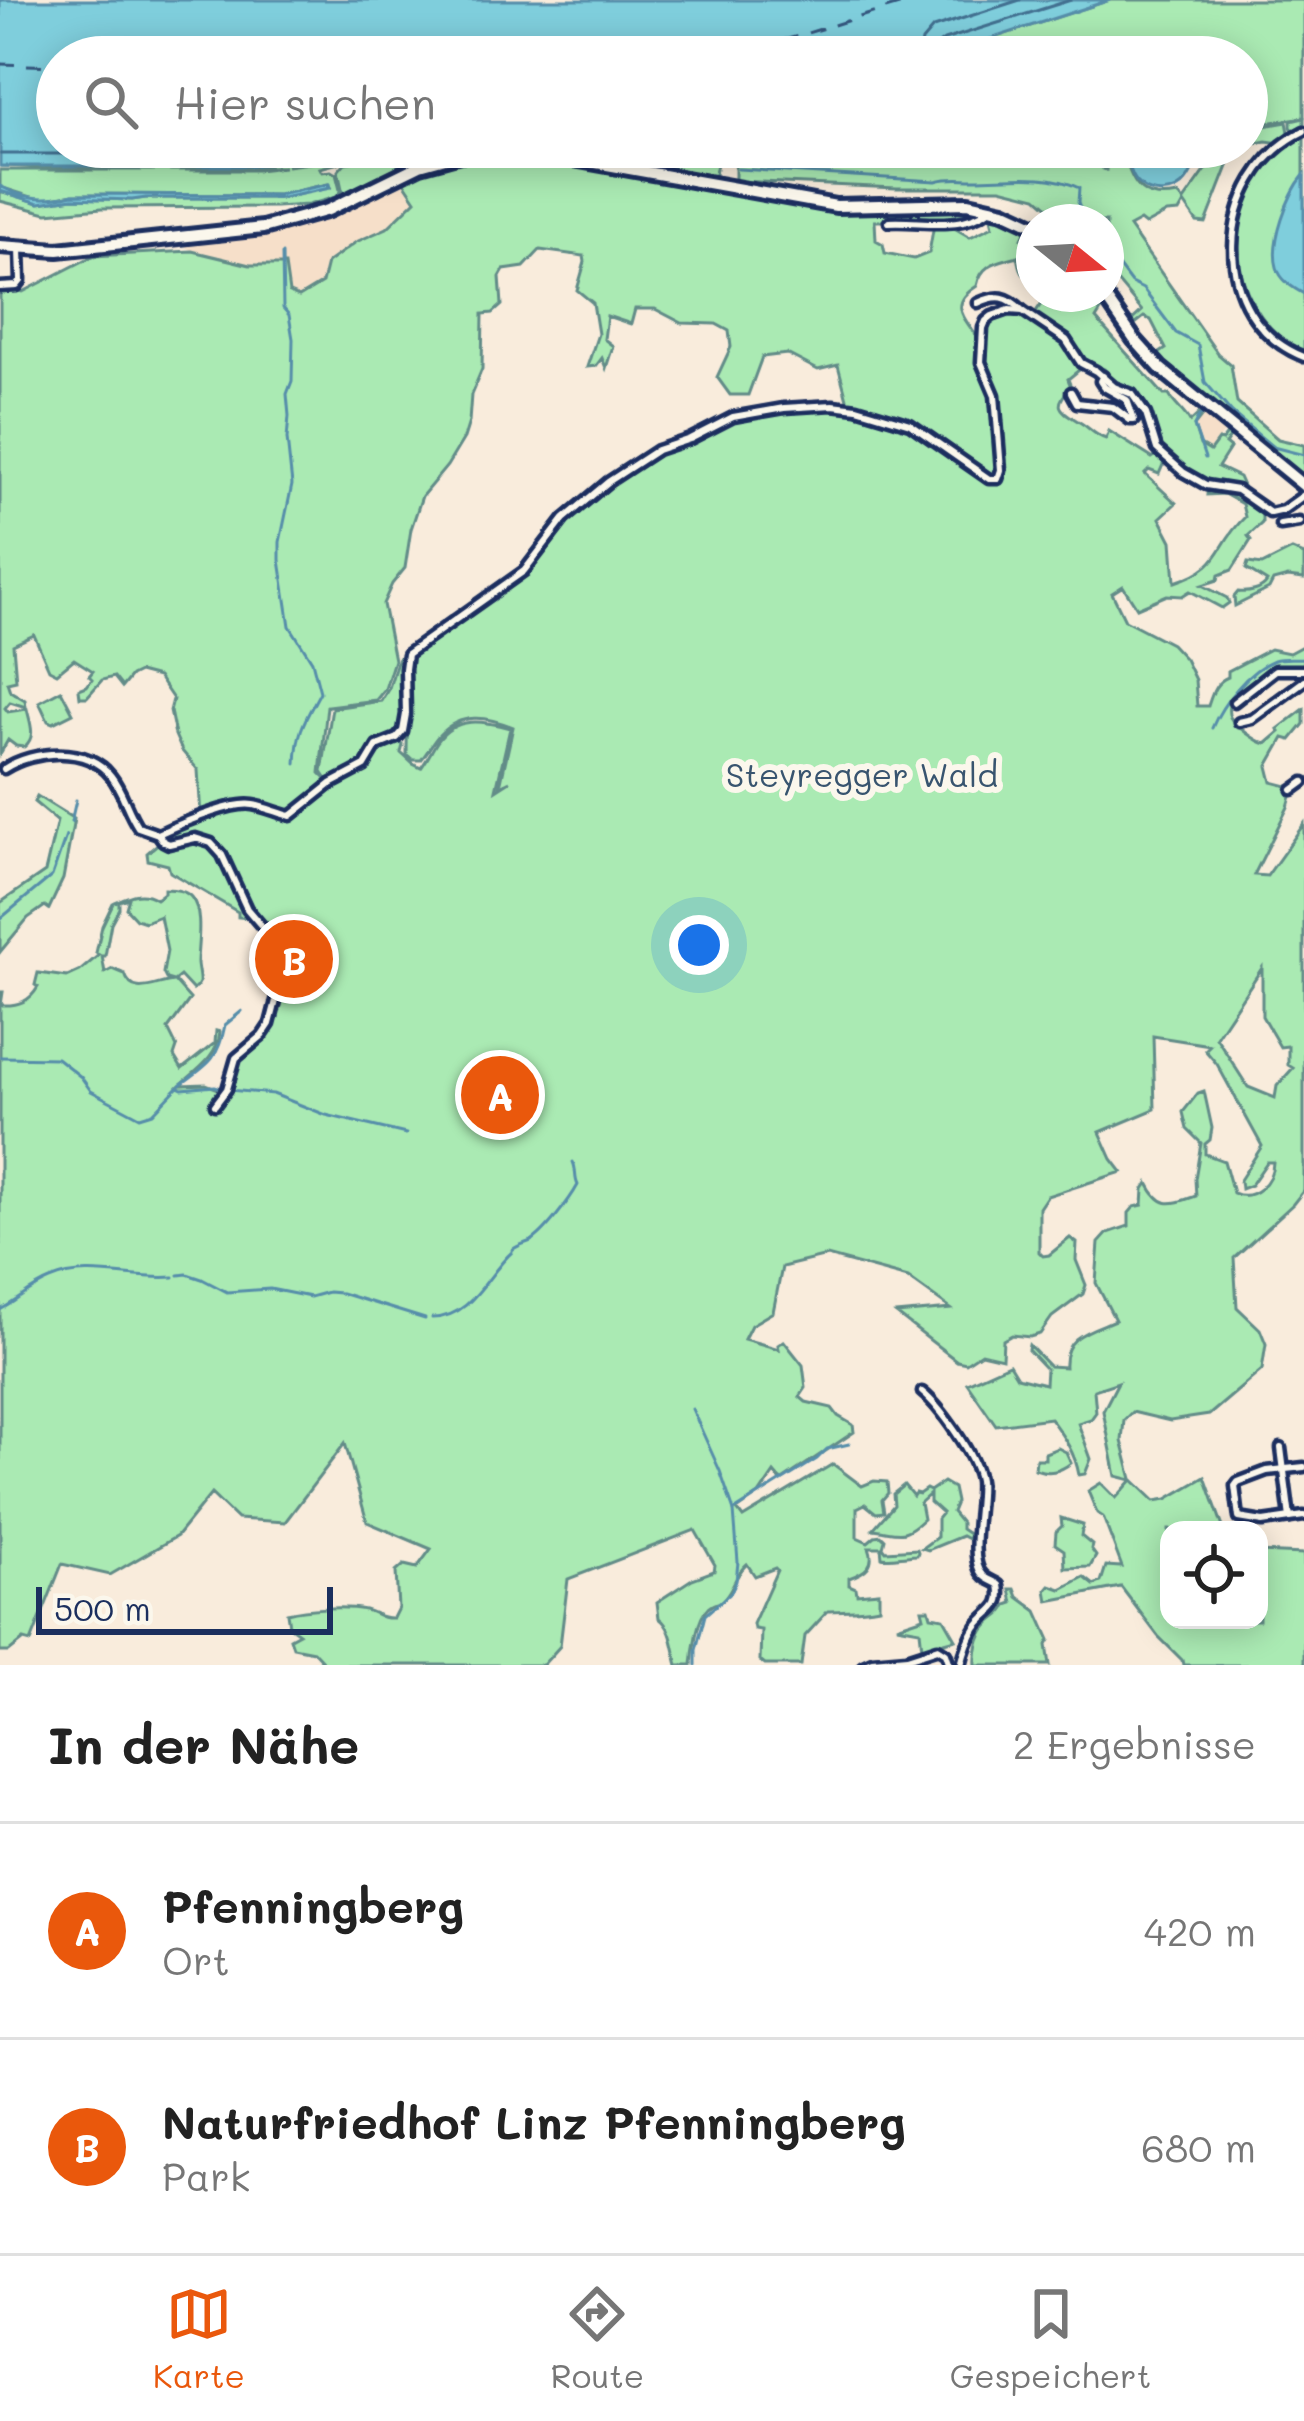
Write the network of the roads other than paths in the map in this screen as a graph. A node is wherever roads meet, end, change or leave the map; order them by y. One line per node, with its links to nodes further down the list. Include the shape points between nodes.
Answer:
1 (1304, 131): 2 (street)
2 (1268, 157)
3 (414, 168): 10 (main road, via 277,226)
4 (624, 168): 6 (main road, via 836,206)
5 (1258, 168): 17 (street, via 1233,240 1238,284 1266,333)
6 (991, 207): 7 (main road); 8 (street, via 960,223)
7 (1016, 217)
8 (889, 223)
9 (0, 246): 10 (main road)
10 (20, 249): 11 (street, via 20,284)
11 (0, 287)
12 (978, 303): 13 (street, via 998,295)
13 (1016, 304)
14 (1016, 310): 30 (street, via 992,316 983,328 998,479 910,424 857,408 784,408 727,419 608,482 564,519 524,571 407,654 405,727 365,766 291,816 236,805)
15 (1025, 312): 18 (street)
16 (1115, 312): 20 (main road, via 1160,368)
17 (1304, 357)
18 (1102, 376): 19 (street, via 1104,387 1127,400 1132,420 1113,407 1077,403); 20 (street, via 1132,394 1157,449 1183,472 1237,490 1274,514)
19 (1071, 392)
20 (1304, 491)
21 (1300, 522): 22 (street)
22 (1280, 525)
23 (1304, 670): 25 (street, via 1275,670)
24 (1304, 681): 26 (street)
25 (1234, 702)
26 (1239, 722)
27 (4, 769): 30 (street, via 40,755 86,758 112,777 138,827)
28 (1304, 782): 29 (street)
29 (1293, 790)
30 (158, 834): 31 (street, via 169,844 202,838 219,851 274,954 270,1024 236,1058)
31 (215, 1105)
32 (922, 1392): 40 (street, via 977,1471 978,1565 1002,1593)
33 (1281, 1448): 35 (street)
34 (1304, 1467): 35 (street)
35 (1283, 1469): 37 (street); 37 (street, via 1234,1486 1239,1519)
36 (1304, 1516): 37 (street)
37 (1289, 1518)
38 (863, 1665): 39 (street, via 938,1648)
39 (950, 1665)
40 (961, 1665)

